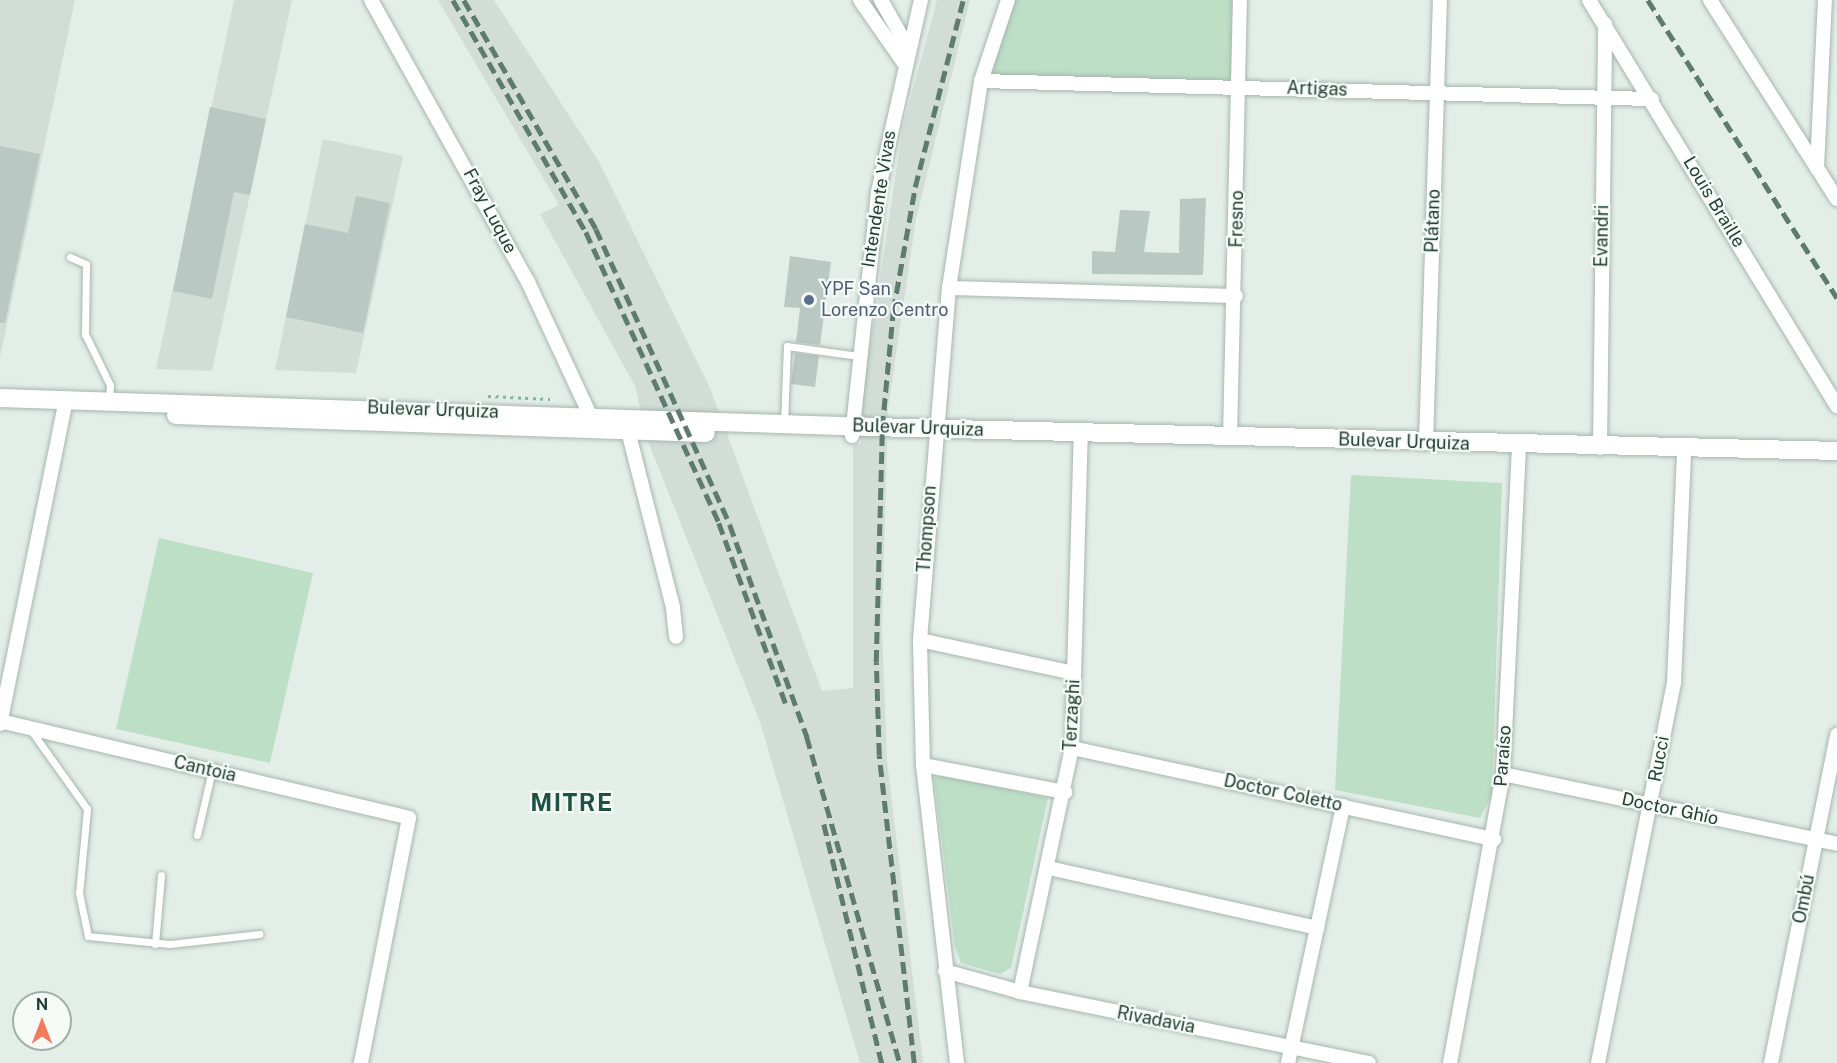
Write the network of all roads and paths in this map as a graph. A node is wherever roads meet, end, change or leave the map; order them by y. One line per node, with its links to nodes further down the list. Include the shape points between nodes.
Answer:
1 (371, 0): 30 (street, Fray Luque, via 528,282)
2 (860, 0): 13 (street)
3 (881, 0): 12 (street)
4 (921, 0): 12 (street, Intendente Vivas)
5 (1008, 0): 14 (street, Thompson)
6 (1240, 0): 15 (street, Fresno)
7 (1440, 0): 16 (street, Plátano)
8 (1589, 0): 11 (street, Louis Braille)
9 (1710, 0): 19 (street)
10 (1825, 0): 19 (street)
11 (1605, 24): 17 (street, Evandri); 18 (street, Louis Braille)
12 (907, 46): 13 (street, Intendente Vivas)
13 (904, 63): 24 (street, Intendente Vivas, via 878,192)
14 (981, 81): 15 (street, Artigas); 22 (street, Thompson)
15 (1239, 87): 16 (street, Artigas); 23 (street, Fresno)
16 (1437, 92): 17 (street, Artigas); 37 (street, Plátano)
17 (1603, 98): 18 (street, Artigas); 38 (street, Evandri)
18 (1652, 99): 28 (street, Louis Braille)
19 (1817, 168): 20 (street)
20 (1837, 199)
21 (70, 257): 26 (lane, via 86,264 85,334 110,386)
22 (949, 288): 23 (street); 34 (street, Thompson)
23 (1236, 296): 35 (street, Fresno)
24 (858, 356): 32 (lane, via 787,346); 33 (street, Intendente Vivas)
25 (0, 398): 27 (main road, Bulevar Urquiza)
26 (109, 401): 27 (main road, Bulevar Urquiza); 30 (main road, Bulevar Urquiza)
27 (64, 406): 29 (main road, Bulevar Urquiza); 30 (main road, Bulevar Urquiza); 46 (street)
28 (1837, 406)
29 (0, 410)
30 (594, 421): 31 (main road, Bulevar Urquiza)
31 (626, 422): 32 (main road, Bulevar Urquiza); 33 (main road, Bulevar Urquiza); 43 (street, via 673,608)
32 (784, 423): 33 (main road, Bulevar Urquiza)
33 (852, 431): 34 (main road, Bulevar Urquiza)
34 (934, 434): 36 (main road, Bulevar Urquiza); 44 (street, Thompson)
35 (1230, 437): 36 (main road, Bulevar Urquiza); 37 (main road, Bulevar Urquiza)
36 (1081, 438): 39 (main road, Bulevar Urquiza); 45 (street, Terzaghi)
37 (1426, 443): 39 (main road, Bulevar Urquiza)
38 (1600, 448): 39 (main road, Bulevar Urquiza); 41 (main road, Bulevar Urquiza)
39 (1519, 450): 41 (main road, Bulevar Urquiza); 52 (street, Paraíso)
40 (1837, 451): 41 (main road, Bulevar Urquiza)
41 (1684, 454): 42 (main road, Bulevar Urquiza); 54 (street, Rucci, via 1674,683)
42 (1837, 464)
43 (676, 637)
44 (920, 640): 45 (street); 50 (street, Thompson)
45 (1074, 673): 49 (street, Terzaghi)
46 (0, 722): 47 (street, Cantoia)
47 (28, 727): 51 (street, Cantoia); 64 (lane, via 87,809 79,893 88,936)
48 (1837, 735): 58 (street, Ombú)
49 (1072, 748): 53 (street, Terzaghi); 55 (street, Doctor Coletto)
50 (923, 765): 53 (street); 65 (street, Thompson)
51 (212, 770): 56 (lane); 68 (street, Cantoia, via 409,818)
52 (1503, 774): 54 (street, Doctor Ghío); 57 (street, Paraíso)
53 (1065, 792): 60 (street, Terzaghi)
54 (1650, 805): 58 (street, Doctor Ghío); 73 (street, Rucci)
55 (1343, 806): 57 (street, Doctor Coletto); 62 (street)
56 (197, 835)
57 (1494, 839): 72 (street, Paraíso)
58 (1816, 840): 59 (street, Doctor Ghío); 74 (street, Ombú)
59 (1837, 844)
60 (1049, 868): 62 (street); 66 (street, Terzaghi)
61 (161, 875): 64 (lane)
62 (1317, 928): 67 (street)
63 (259, 934): 64 (lane)
64 (155, 944)
65 (945, 971): 66 (street, Rivadavia); 69 (street, Thompson)
66 (1020, 992): 67 (street, Rivadavia)
67 (1292, 1047): 70 (street); 71 (street, Rivadavia)
68 (361, 1063)
69 (957, 1063)
70 (1288, 1063)
71 (1370, 1063)
72 (1450, 1063)
73 (1598, 1063)
74 (1772, 1063)

